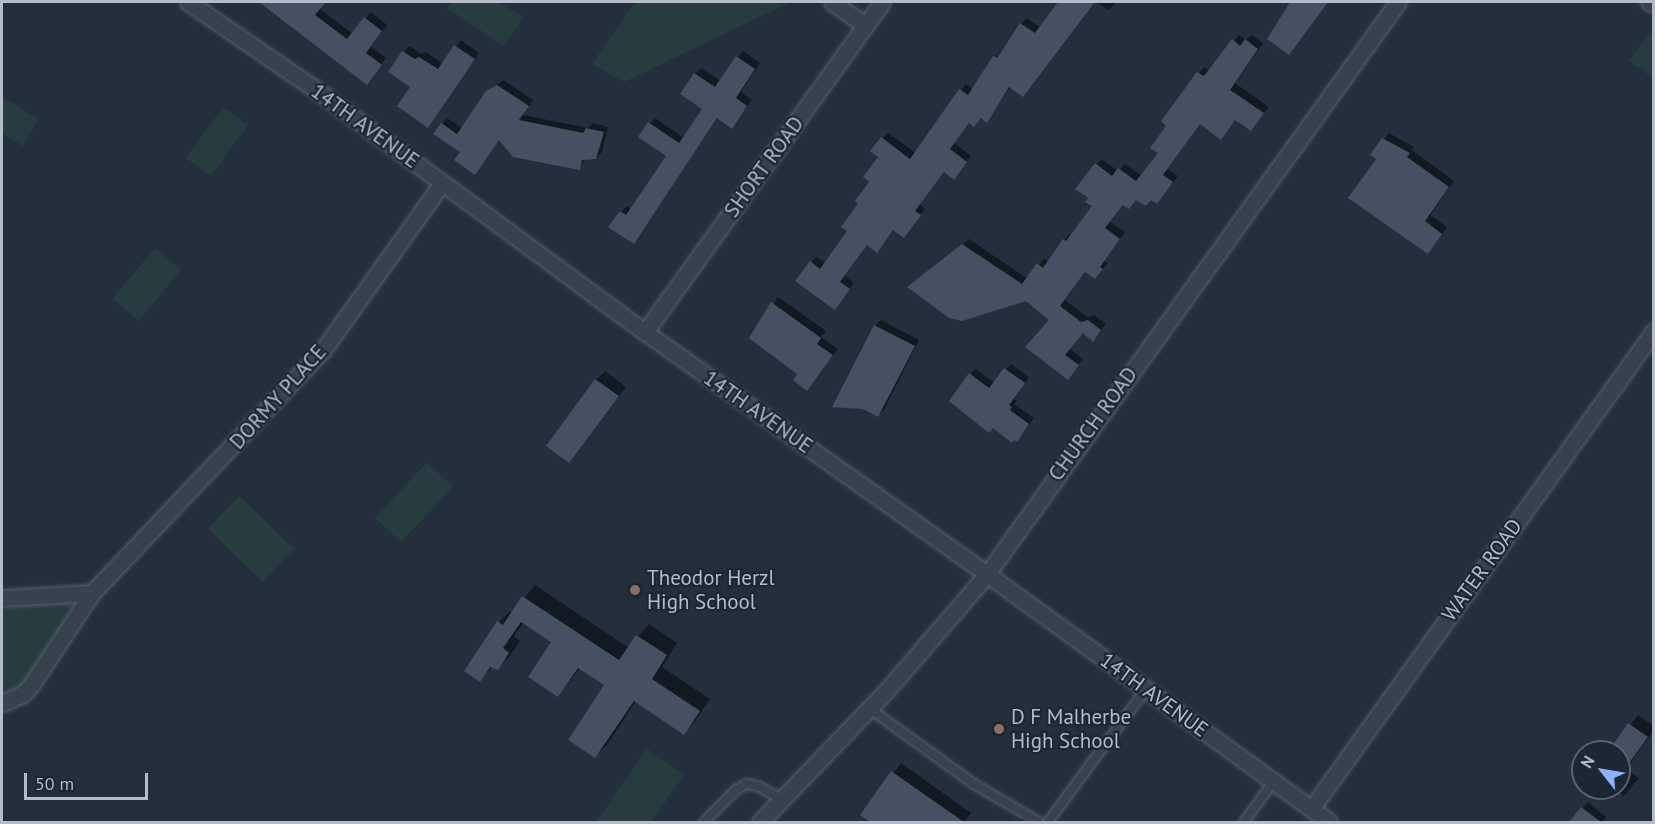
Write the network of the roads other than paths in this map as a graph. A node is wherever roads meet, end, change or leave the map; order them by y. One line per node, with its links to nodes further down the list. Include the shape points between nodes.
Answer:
1 (188, 2): 8 (street, 14TH AVENUE)
2 (832, 2): 7 (street)
3 (882, 2): 7 (street, SHORT ROAD)
4 (1398, 2): 11 (street, CHURCH ROAD)
5 (1649, 2): 6 (street)
6 (1653, 4)
7 (865, 25): 10 (street, SHORT ROAD)
8 (442, 183): 10 (street, 14TH AVENUE); 12 (street, DORMY PLACE, via 309,366)
9 (1653, 331): 19 (street, WATER ROAD)
10 (645, 332): 11 (street, 14TH AVENUE)
11 (987, 574): 14 (street, 14TH AVENUE); 16 (street, CHURCH ROAD)
12 (92, 593): 13 (street); 15 (street, DORMY PLACE, via 32,686)
13 (2, 598)
14 (1146, 689): 17 (street, 14TH AVENUE); 23 (lane)
15 (2, 703)
16 (869, 708): 18 (street, CHURCH ROAD); 22 (lane, via 974,784)
17 (1273, 782): 19 (street, 14TH AVENUE); 24 (lane)
18 (782, 800): 20 (lane, via 758,786 746,784); 21 (street, CHURCH ROAD)
19 (1311, 809): 25 (street, 14TH AVENUE)
20 (704, 822)
21 (760, 822)
22 (1039, 822)
23 (1048, 822)
24 (1244, 822)
25 (1329, 822)

